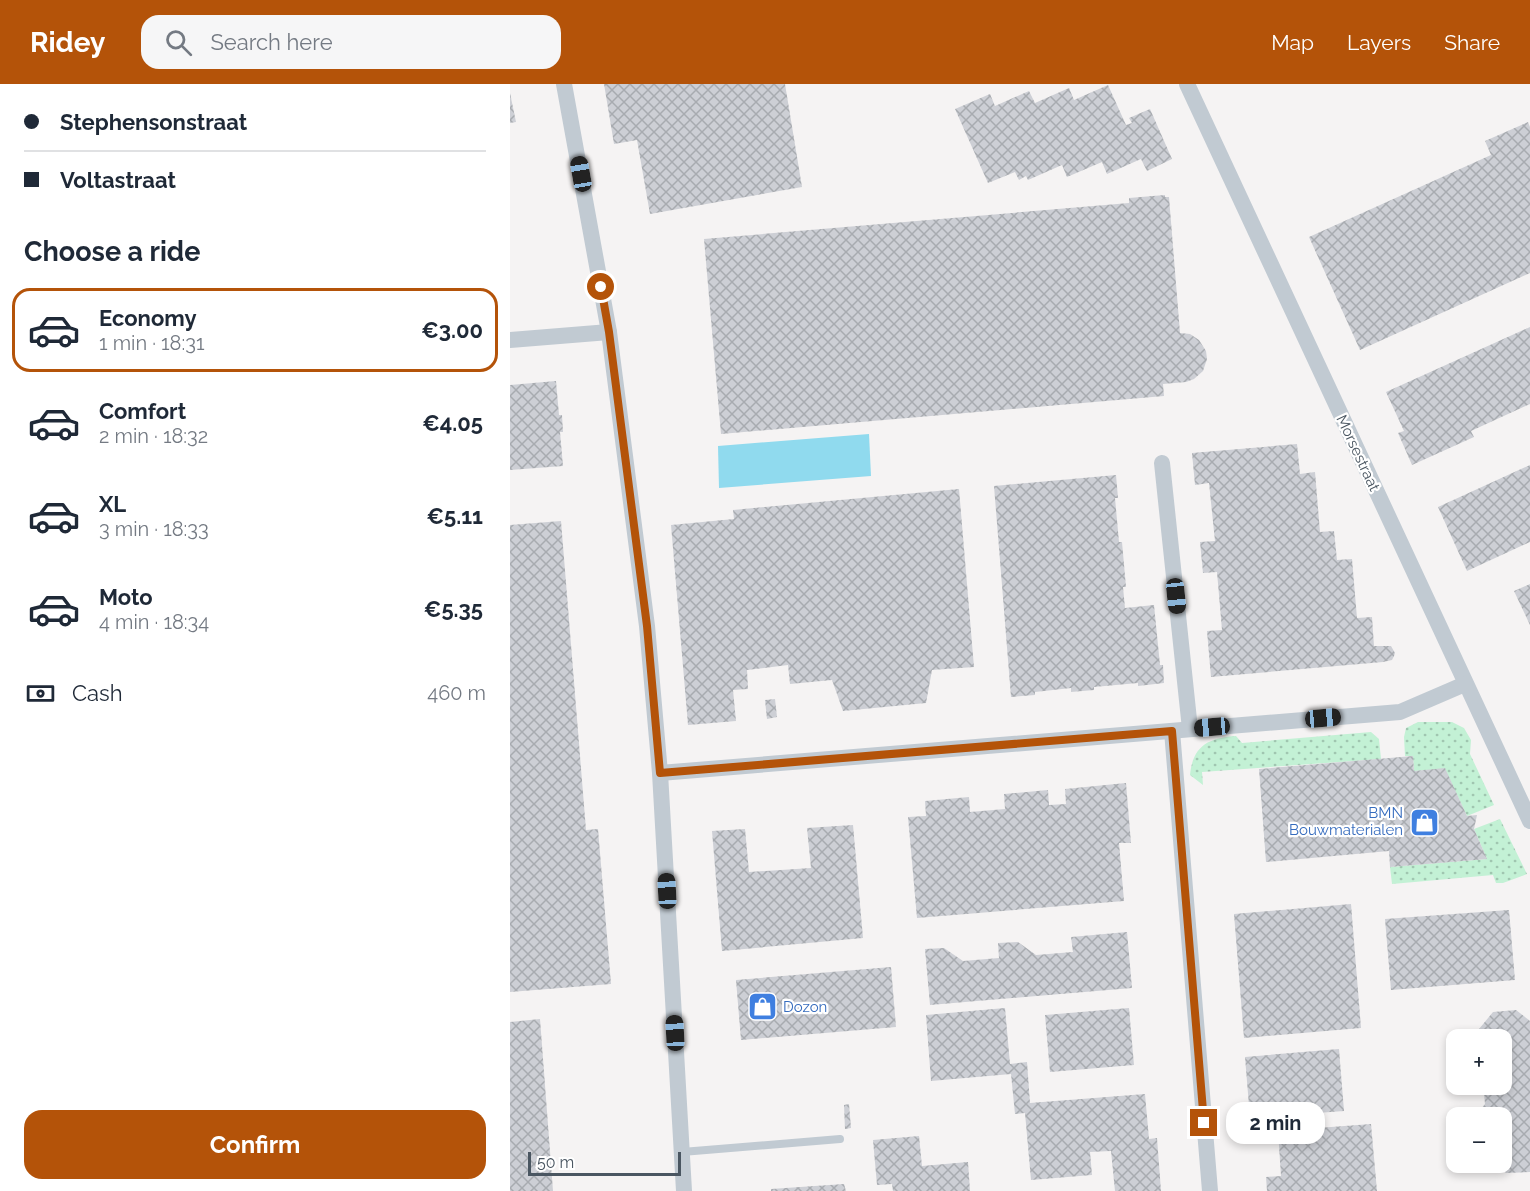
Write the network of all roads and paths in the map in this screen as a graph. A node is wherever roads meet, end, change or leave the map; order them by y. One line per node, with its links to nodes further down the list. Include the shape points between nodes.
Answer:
1 (564, 84): 3 (street)
2 (1187, 84): 6 (street, Morsestraat)
3 (609, 332): 4 (street); 9 (street, via 647,626)
4 (510, 340)
5 (1162, 462): 7 (street)
6 (1465, 684): 7 (street, via 1400,712); 10 (street, Morsestraat)
7 (1190, 729): 8 (street)
8 (1172, 731): 9 (street); 14 (street)
9 (660, 773): 12 (street)
10 (1530, 820)
11 (840, 1139): 12 (lane)
12 (682, 1152): 13 (street)
13 (684, 1191)
14 (1210, 1191)

